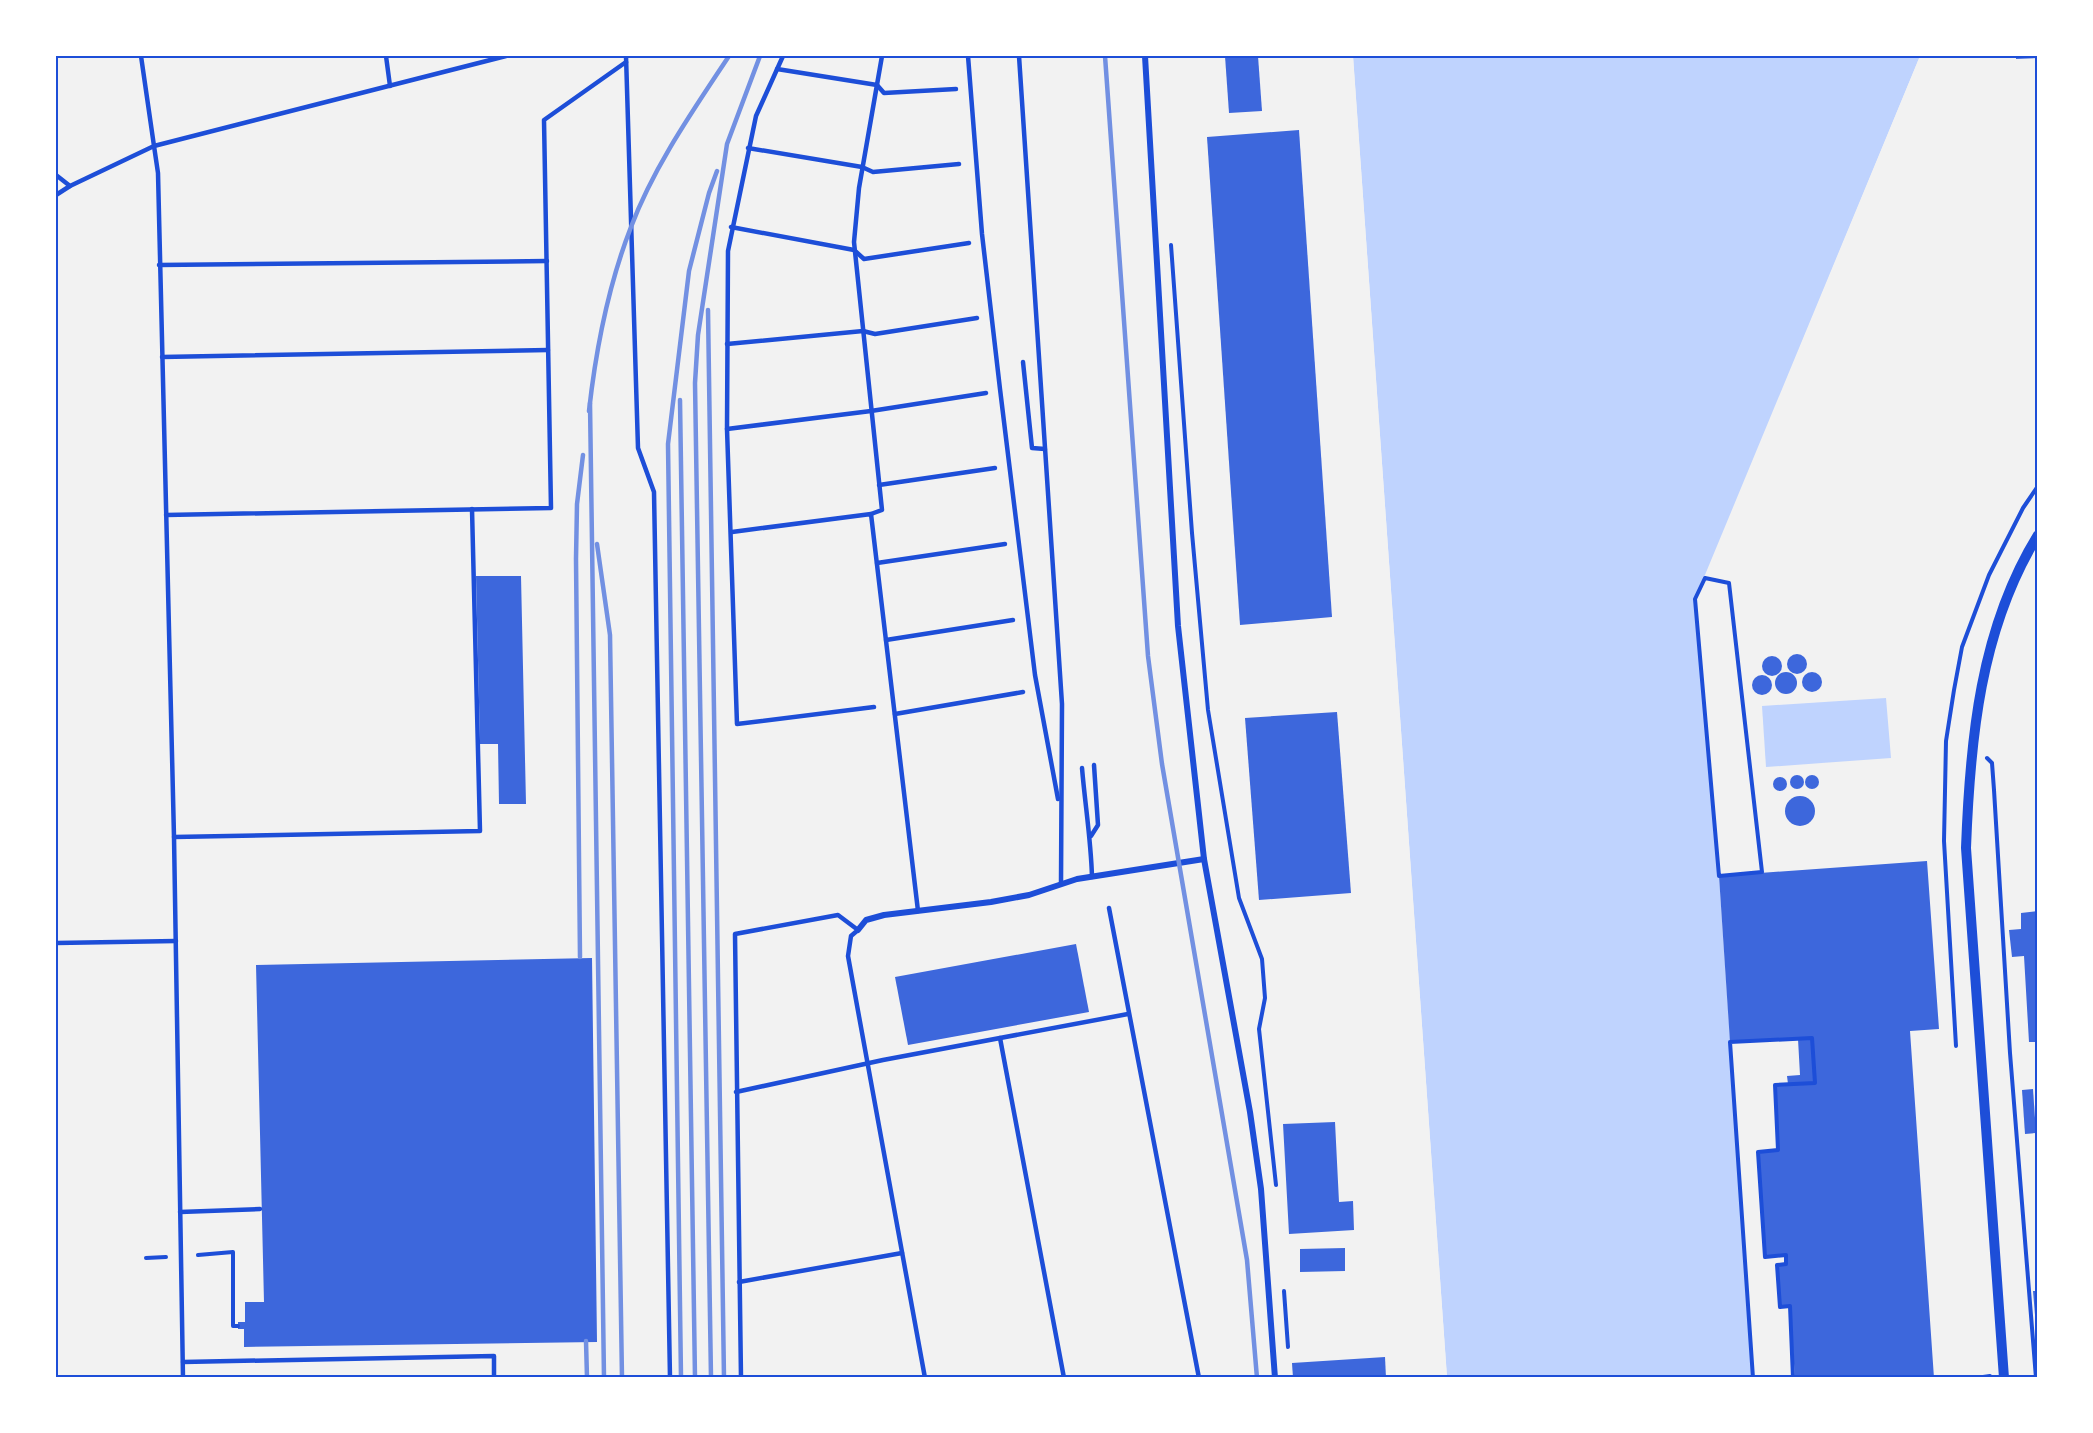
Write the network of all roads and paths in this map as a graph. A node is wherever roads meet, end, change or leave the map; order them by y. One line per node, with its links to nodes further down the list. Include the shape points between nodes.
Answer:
1 (141, 56): 15 (lane)
2 (386, 56): 13 (lane)
3 (506, 56): 13 (lane)
4 (626, 56): 10 (lane)
5 (783, 56): 11 (lane)
6 (882, 56): 12 (lane)
7 (968, 56): 57 (lane, via 982,234 1035,675)
8 (1019, 56): 37 (lane)
9 (1145, 56): 61 (street, via 1178,626)
10 (626, 62): 26 (lane, via 544,120); 89 (lane, via 638,448 654,492)
11 (777, 69): 12 (lane); 16 (lane, via 756,116)
12 (877, 85): 14 (lane, via 884,93); 18 (lane)
13 (390, 86): 15 (lane)
14 (956, 89)
15 (154, 146): 20 (lane); 27 (lane)
16 (748, 148): 18 (lane); 22 (lane)
17 (959, 164): 18 (lane, via 873,172)
18 (862, 167): 25 (lane)
19 (56, 175): 20 (lane)
20 (70, 186): 21 (lane)
21 (56, 195)
22 (731, 227): 25 (lane); 30 (lane)
23 (1171, 241): 75 (path, via 1208,710 1239,898 1262,959 1265,998 1259,1029)
24 (969, 243): 25 (lane, via 864,259)
25 (854, 250): 29 (lane)
26 (547, 261): 27 (lane); 31 (lane)
27 (159, 265): 32 (lane)
28 (977, 318): 29 (lane, via 875,334)
29 (863, 331): 30 (lane); 35 (lane)
30 (726, 344): 36 (lane)
31 (548, 350): 32 (lane); 40 (lane, via 551,508)
32 (162, 357): 42 (lane)
33 (1023, 363): 37 (lane, via 1032,448)
34 (986, 393): 35 (lane)
35 (871, 411): 36 (lane); 39 (lane)
36 (727, 429): 43 (lane)
37 (1045, 449): 57 (lane, via 1062,704)
38 (995, 468): 39 (lane)
39 (879, 485): 41 (lane, via 882,510)
40 (472, 509): 42 (lane); 60 (lane, via 480,831)
41 (871, 514): 43 (lane); 46 (lane)
42 (166, 515): 60 (lane)
43 (732, 532): 50 (lane, via 736,724)
44 (2037, 535): 97 (street, via 2012,585 1985,665 1972,740 1966,848)
45 (1005, 544): 46 (lane)
46 (877, 563): 48 (lane)
47 (1013, 620): 48 (lane)
48 (886, 640): 51 (lane)
49 (1023, 692): 51 (lane)
50 (874, 707)
51 (895, 714): 66 (lane)
52 (1984, 755): 98 (path, via 1992,763)
53 (1952, 756): 54 (path)
54 (1946, 757)
55 (1094, 765): 58 (lane, via 1098,825)
56 (1082, 768): 58 (lane)
57 (1060, 810): 64 (lane)
58 (1091, 836): 63 (lane)
59 (1945, 836): 72 (path)
60 (174, 837): 68 (lane)
61 (1204, 858): 63 (street); 94 (street, via 1260,1178)
62 (1737, 874): 62 (path, via 1719,876 1695,599 1705,578 1729,583 1762,872)
63 (1092, 877): 64 (street)
64 (1061, 884): 66 (street, via 1029,895)
65 (1109, 908): 70 (lane)
66 (918, 911): 67 (street, via 866,920)
67 (858, 930): 73 (lane, via 851,936 848,956); 74 (lane, via 838,915 735,934)
68 (176, 940): 69 (lane); 77 (lane)
69 (56, 943)
70 (1128, 1014): 71 (lane); 93 (lane)
71 (1000, 1038): 73 (lane); 92 (lane)
72 (1956, 1046)
73 (868, 1065): 74 (lane); 78 (lane)
74 (736, 1092): 82 (lane)
75 (1276, 1194)
76 (260, 1209): 77 (lane)
77 (180, 1212): 86 (lane)
78 (902, 1253): 82 (lane); 91 (lane)
79 (198, 1255): 84 (path, via 233,1252 233,1326)
80 (166, 1257): 81 (path)
81 (146, 1258)
82 (740, 1282): 90 (lane)
83 (1283, 1287): 85 (path)
84 (238, 1326)
85 (1288, 1353)
86 (183, 1362): 87 (lane); 88 (lane, via 494,1356)
87 (183, 1377)
88 (494, 1377)
89 (670, 1377)
90 (741, 1377)
91 (925, 1377)
92 (1064, 1377)
93 (1199, 1377)
94 (1275, 1377)
95 (1753, 1377): 96 (path, via 1730,1042 1812,1038 1815,1083 1776,1085 1778,1150 1758,1152 1766,1257 1786,1256 1786,1264 1777,1265 1780,1307 1790,1306)
96 (1793, 1377)
97 (2004, 1377)
98 (2036, 1377)

